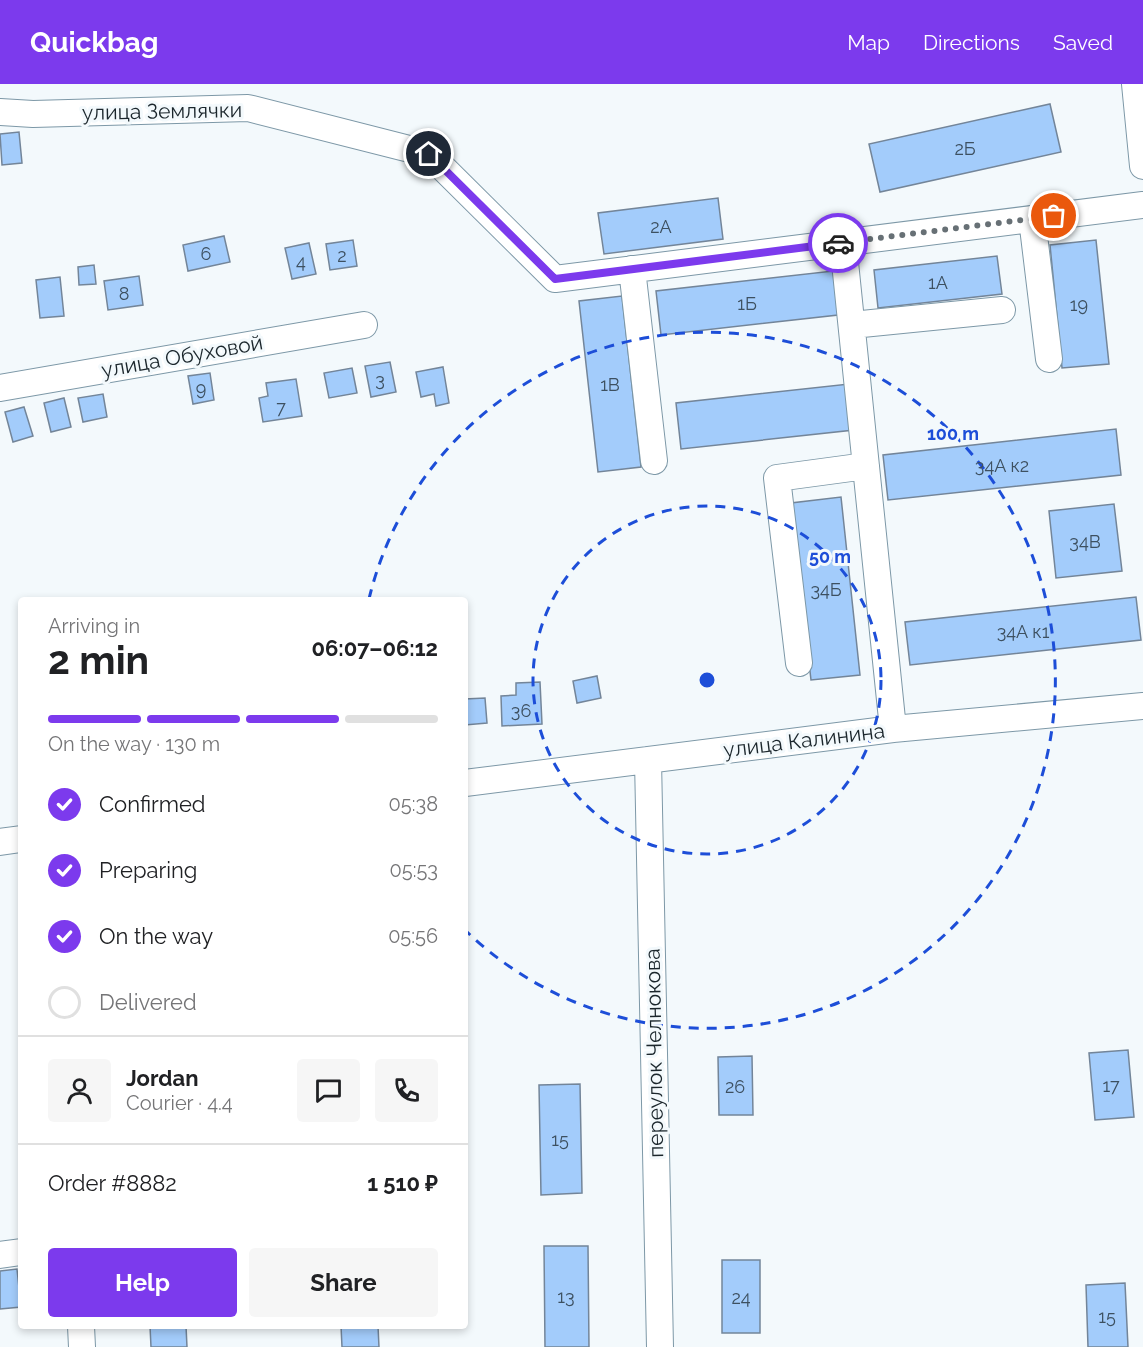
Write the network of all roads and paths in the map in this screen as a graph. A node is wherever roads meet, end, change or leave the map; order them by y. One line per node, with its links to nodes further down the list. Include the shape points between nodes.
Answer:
1 (1135, 84): 3 (street)
2 (0, 112): 7 (street, улица Землячки, via 248,108 429,154 555,279)
3 (1143, 166)
4 (1143, 205): 5 (street)
5 (1032, 219): 6 (street); 11 (street)
6 (843, 243): 7 (street); 10 (street)
7 (632, 269): 13 (street)
8 (1002, 309): 10 (street)
9 (364, 325): 12 (street, улица Обуховой)
10 (852, 325): 14 (street)
11 (1049, 359)
12 (0, 388)
13 (654, 461)
14 (866, 466): 15 (street, via 777,478); 17 (street)
15 (799, 663)
16 (1143, 706): 17 (street, улица Калинина)
17 (893, 729): 18 (street, улица Калинина)
18 (648, 760): 19 (street, улица Калинина); 26 (street, переулок Челнокова)
19 (468, 783)
20 (18, 839): 21 (street)
21 (0, 842)
22 (18, 1252): 23 (street)
23 (0, 1255)
24 (81, 1329): 25 (street)
25 (82, 1347)
26 (660, 1347)

